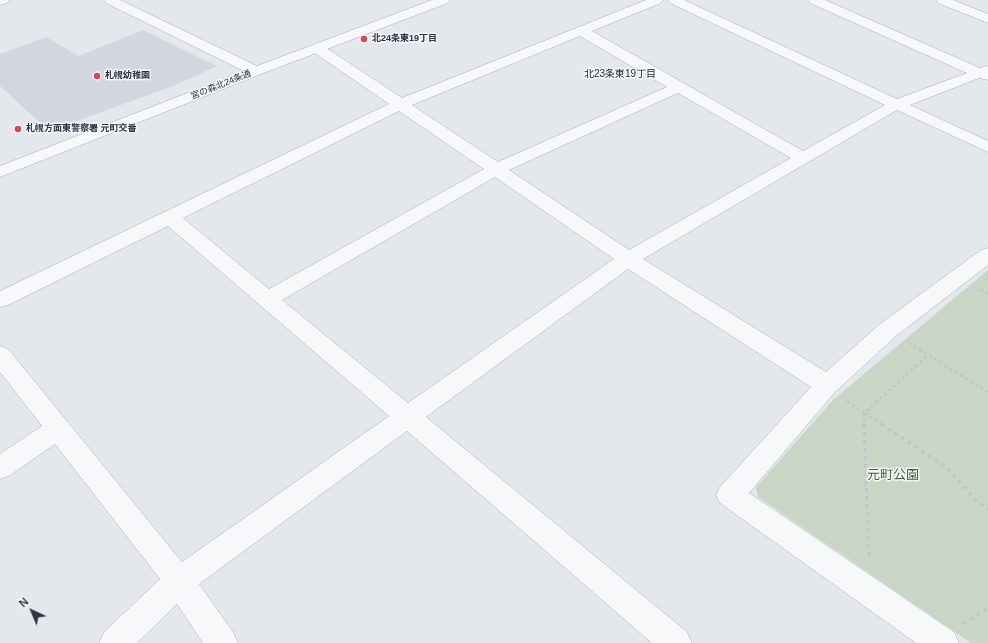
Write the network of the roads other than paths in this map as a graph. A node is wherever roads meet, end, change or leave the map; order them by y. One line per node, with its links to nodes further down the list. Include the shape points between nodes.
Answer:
1 (110, 0): 10 (street)
2 (657, 0): 8 (street)
3 (674, 0): 13 (street)
4 (814, 0): 11 (street)
5 (942, 0): 7 (street)
6 (439, 1): 9 (street, 宮の森北24条通)
7 (988, 19)
8 (581, 31): 12 (street); 14 (street)
9 (317, 48): 10 (street, 宮の森北24条通); 14 (street)
10 (256, 71): 18 (street, 宮の森北24条通)
11 (985, 73): 13 (street)
12 (679, 87): 16 (street); 17 (street)
13 (897, 104): 15 (street); 16 (street)
14 (399, 105): 17 (street); 19 (street)
15 (988, 147)
16 (803, 158): 21 (street)
17 (495, 170): 21 (street); 22 (street)
18 (0, 172)
19 (170, 217): 22 (street); 23 (street)
20 (988, 255): 25 (street, via 888,330)
21 (628, 259): 25 (street); 26 (street)
22 (267, 299): 26 (street)
23 (0, 300)
24 (0, 355): 27 (street)
25 (834, 391): 33 (street, via 730,495)
26 (407, 417): 29 (street); 32 (street)
27 (58, 428): 28 (street); 29 (street)
28 (0, 468)
29 (179, 581): 30 (street); 31 (street)
30 (115, 643)
31 (222, 643)
32 (676, 643)
33 (943, 643)

